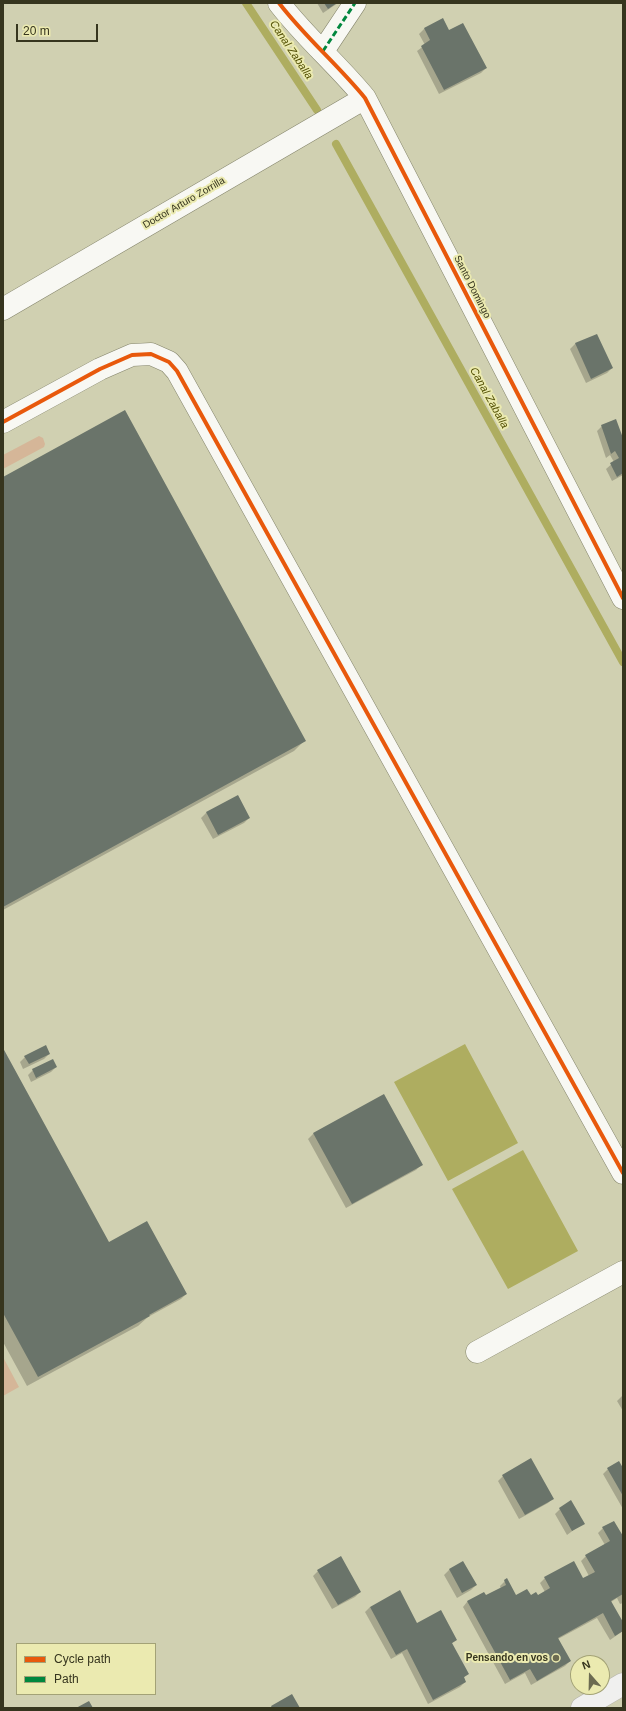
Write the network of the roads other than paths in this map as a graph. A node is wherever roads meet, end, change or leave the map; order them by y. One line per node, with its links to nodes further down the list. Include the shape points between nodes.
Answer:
1 (279, 3): 3 (street, Santo Domingo, via 294,23)
2 (355, 3): 3 (street)
3 (323, 51): 4 (street, Santo Domingo)
4 (365, 98): 5 (street, Doctor Arturo Zorrilla); 7 (street, Santo Domingo)
5 (3, 309)
6 (3, 422): 8 (street, via 100,369 132,355 151,354 169,362)
7 (623, 598)
8 (623, 1173)
9 (623, 1272): 10 (street)
10 (477, 1352)
11 (623, 1684): 12 (main road)
12 (582, 1708)

